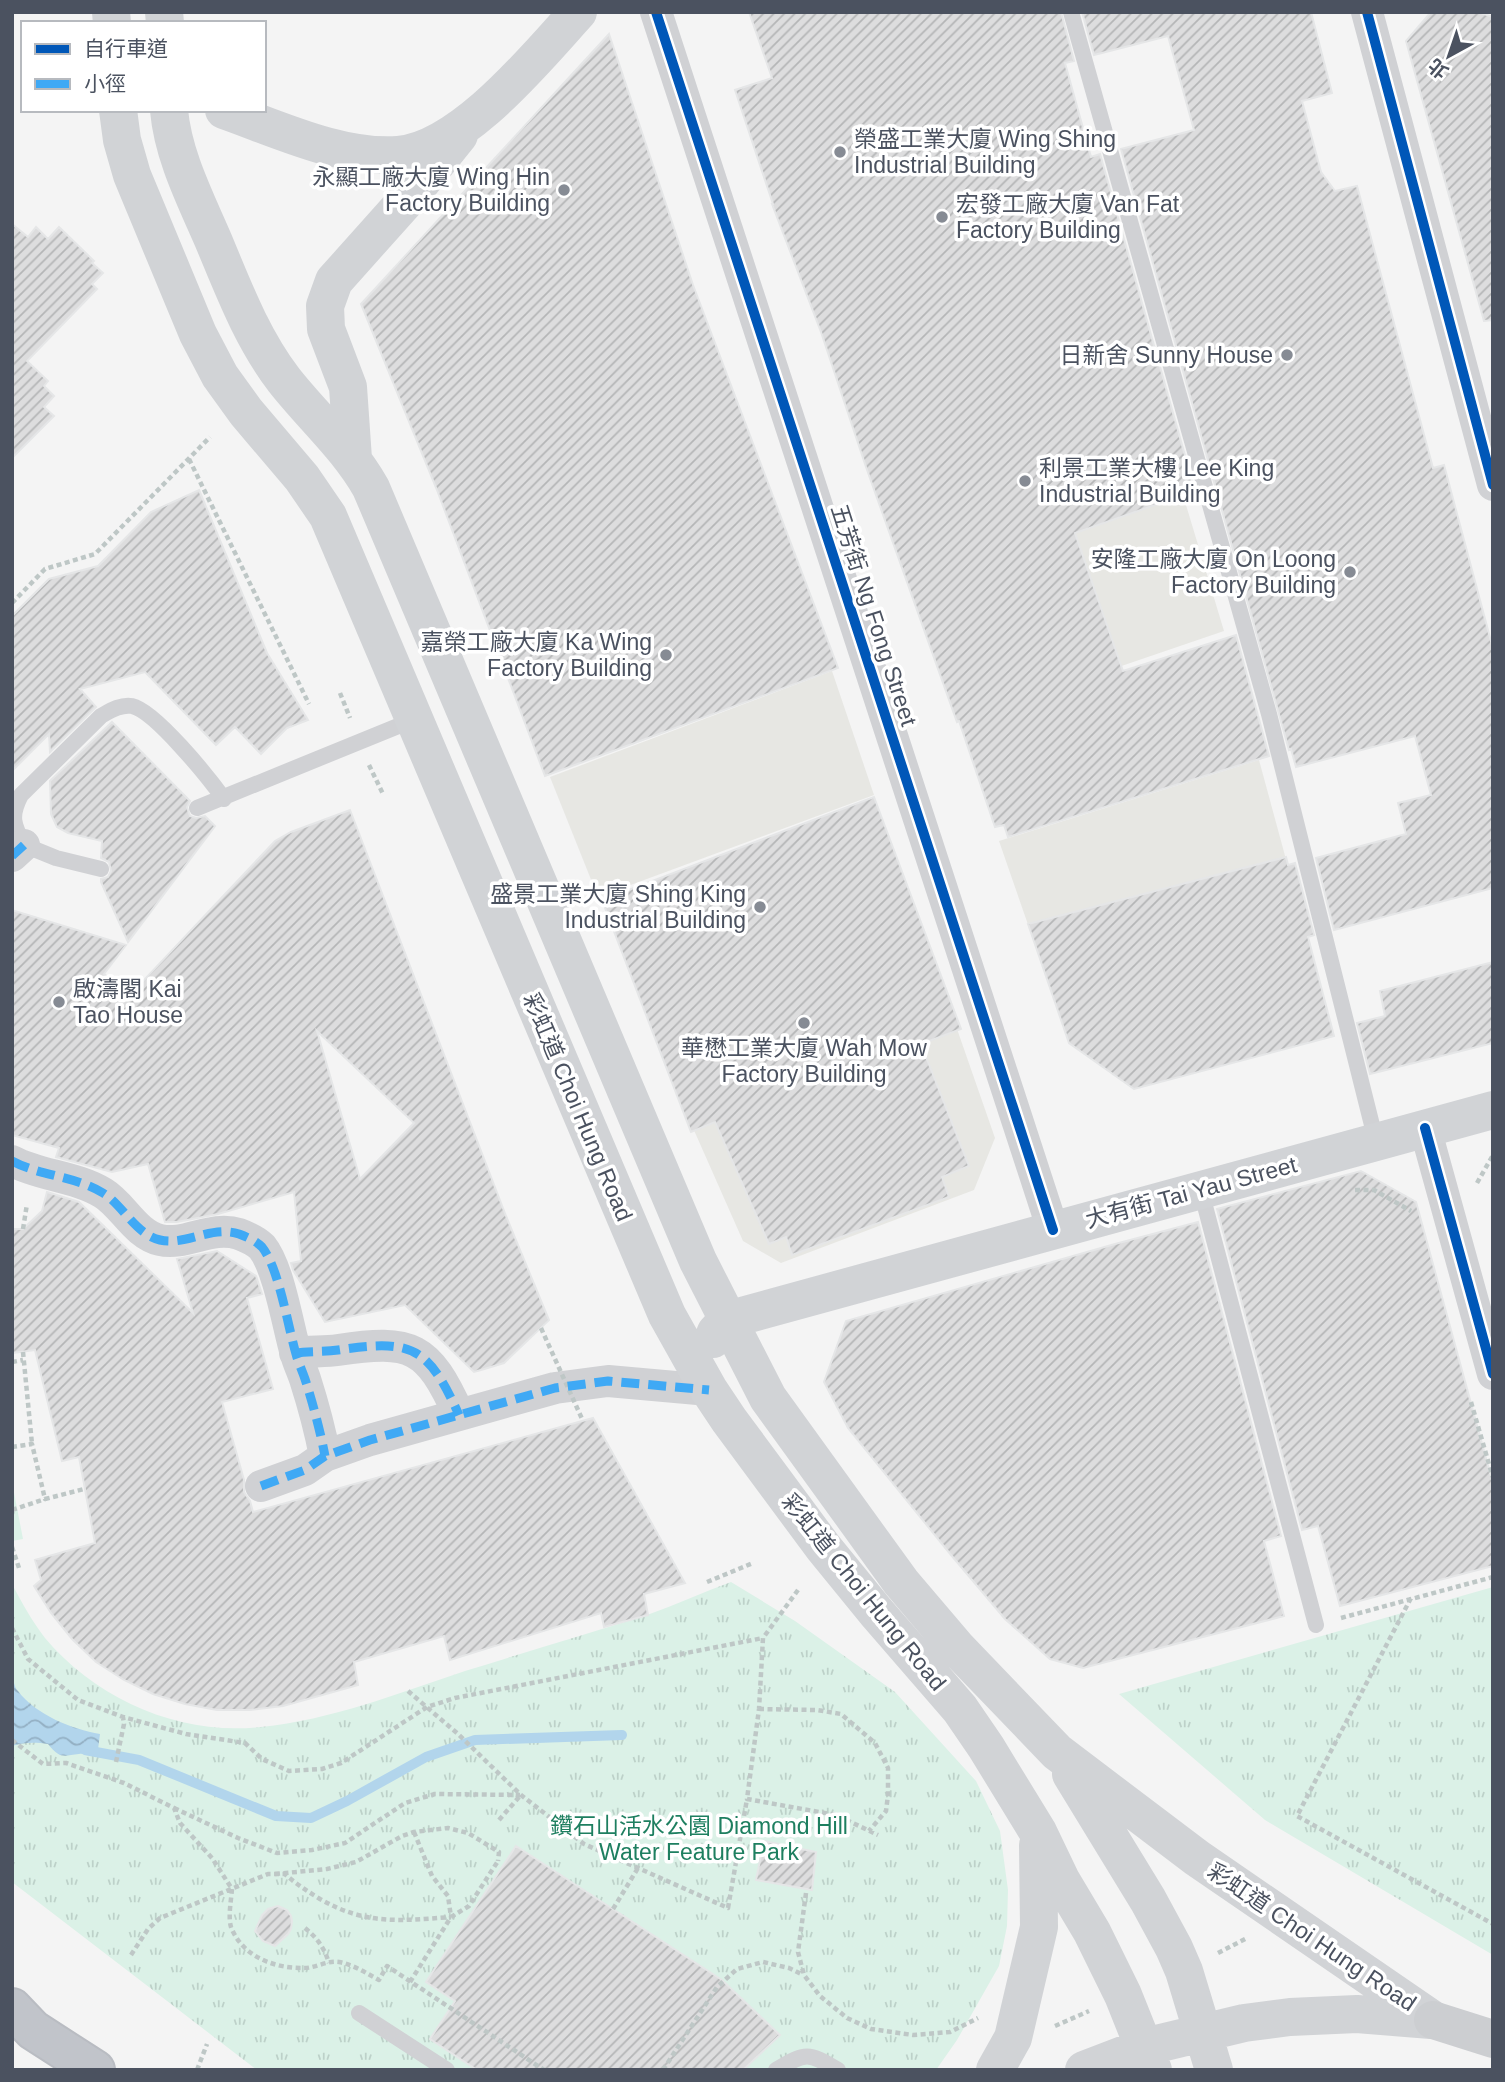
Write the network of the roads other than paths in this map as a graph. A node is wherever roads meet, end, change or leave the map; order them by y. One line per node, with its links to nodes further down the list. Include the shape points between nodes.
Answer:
1 (579, 12): 8 (main road)
2 (656, 12): 21 (street, 五芳街 Ng Fong Street)
3 (1071, 12): 18 (lane, via 1269,714)
4 (1367, 12): 10 (street)
5 (118, 112): 11 (main road, 彩虹道 Choi Hung Road, via 132,175 198,334 226,385 328,516)
6 (169, 112): 9 (main road, 彩虹道 Choi Hung Road, via 189,184 262,350)
7 (230, 112): 8 (main road, via 330,147 400,155 430,146)
8 (467, 125): 9 (main road, via 334,281 325,306 326,329 348,387)
9 (353, 459): 22 (main road, 彩虹道 Choi Hung Road, via 371,488)
10 (1493, 485)
11 (413, 720): 12 (lane); 26 (main road, 彩虹道 Choi Hung Road, via 667,1315)
12 (224, 799): 13 (lane); 14 (lane, via 202,768 148,715 132,706 116,708 101,716 21,795 14,808)
13 (197, 808)
14 (18, 851): 15 (lane)
15 (101, 869)
16 (1493, 1110): 17 (main road, 大有街 Tai Yau Street)
17 (1425, 1128): 18 (main road, 大有街 Tai Yau Street); 23 (street)
18 (1376, 1141): 20 (main road, 大有街 Tai Yau Street)
19 (12, 1161): 24 (street, via 90,1185 159,1240 177,1241 221,1231 250,1238 262,1247 271,1265)
20 (1200, 1190): 21 (main road, 大有街 Tai Yau Street); 30 (lane)
21 (1053, 1230): 22 (main road, 大有街 Tai Yau Street)
22 (727, 1321): 26 (main road, via 711,1343); 31 (main road, 彩虹道 Choi Hung Road, via 768,1398 893,1571 958,1649)
23 (1486, 1325): 25 (street)
24 (295, 1353): 27 (street, via 373,1345 403,1347 432,1366); 28 (street)
25 (1493, 1374)
26 (709, 1390): 27 (street, via 608,1381 555,1388); 32 (main road, 彩虹道 Choi Hung Road, via 823,1547 961,1709)
27 (459, 1415): 28 (street)
28 (325, 1456): 29 (street, via 305,1470)
29 (261, 1486)
30 (1316, 1625)
31 (1057, 1752): 35 (main road, 彩虹道 Choi Hung Road, via 1197,1858); 36 (main road, 彩虹道 Choi Hung Road, via 1174,1948)
32 (1038, 1832): 38 (main road, 彩虹道 Choi Hung Road, via 1123,1995); 43 (main road, via 1039,1927 1013,2038)
33 (12, 2008): 39 (highway, via 33,2030)
34 (359, 2013): 40 (lane)
35 (1433, 2020): 36 (main road, 彩虹道 Choi Hung Road, via 1357,2014 1290,2017); 37 (main road, 彩虹道 Choi Hung Road)
36 (1204, 2032): 38 (main road, 彩虹道 Choi Hung Road); 45 (main road, 彩虹道 Choi Hung Road)
37 (1493, 2039)
38 (1149, 2059): 44 (main road)
39 (95, 2070)
40 (447, 2070)
41 (776, 2070): 42 (lane, via 800,2056 814,2056)
42 (838, 2070)
43 (995, 2070)
44 (1084, 2070)
45 (1214, 2070)

